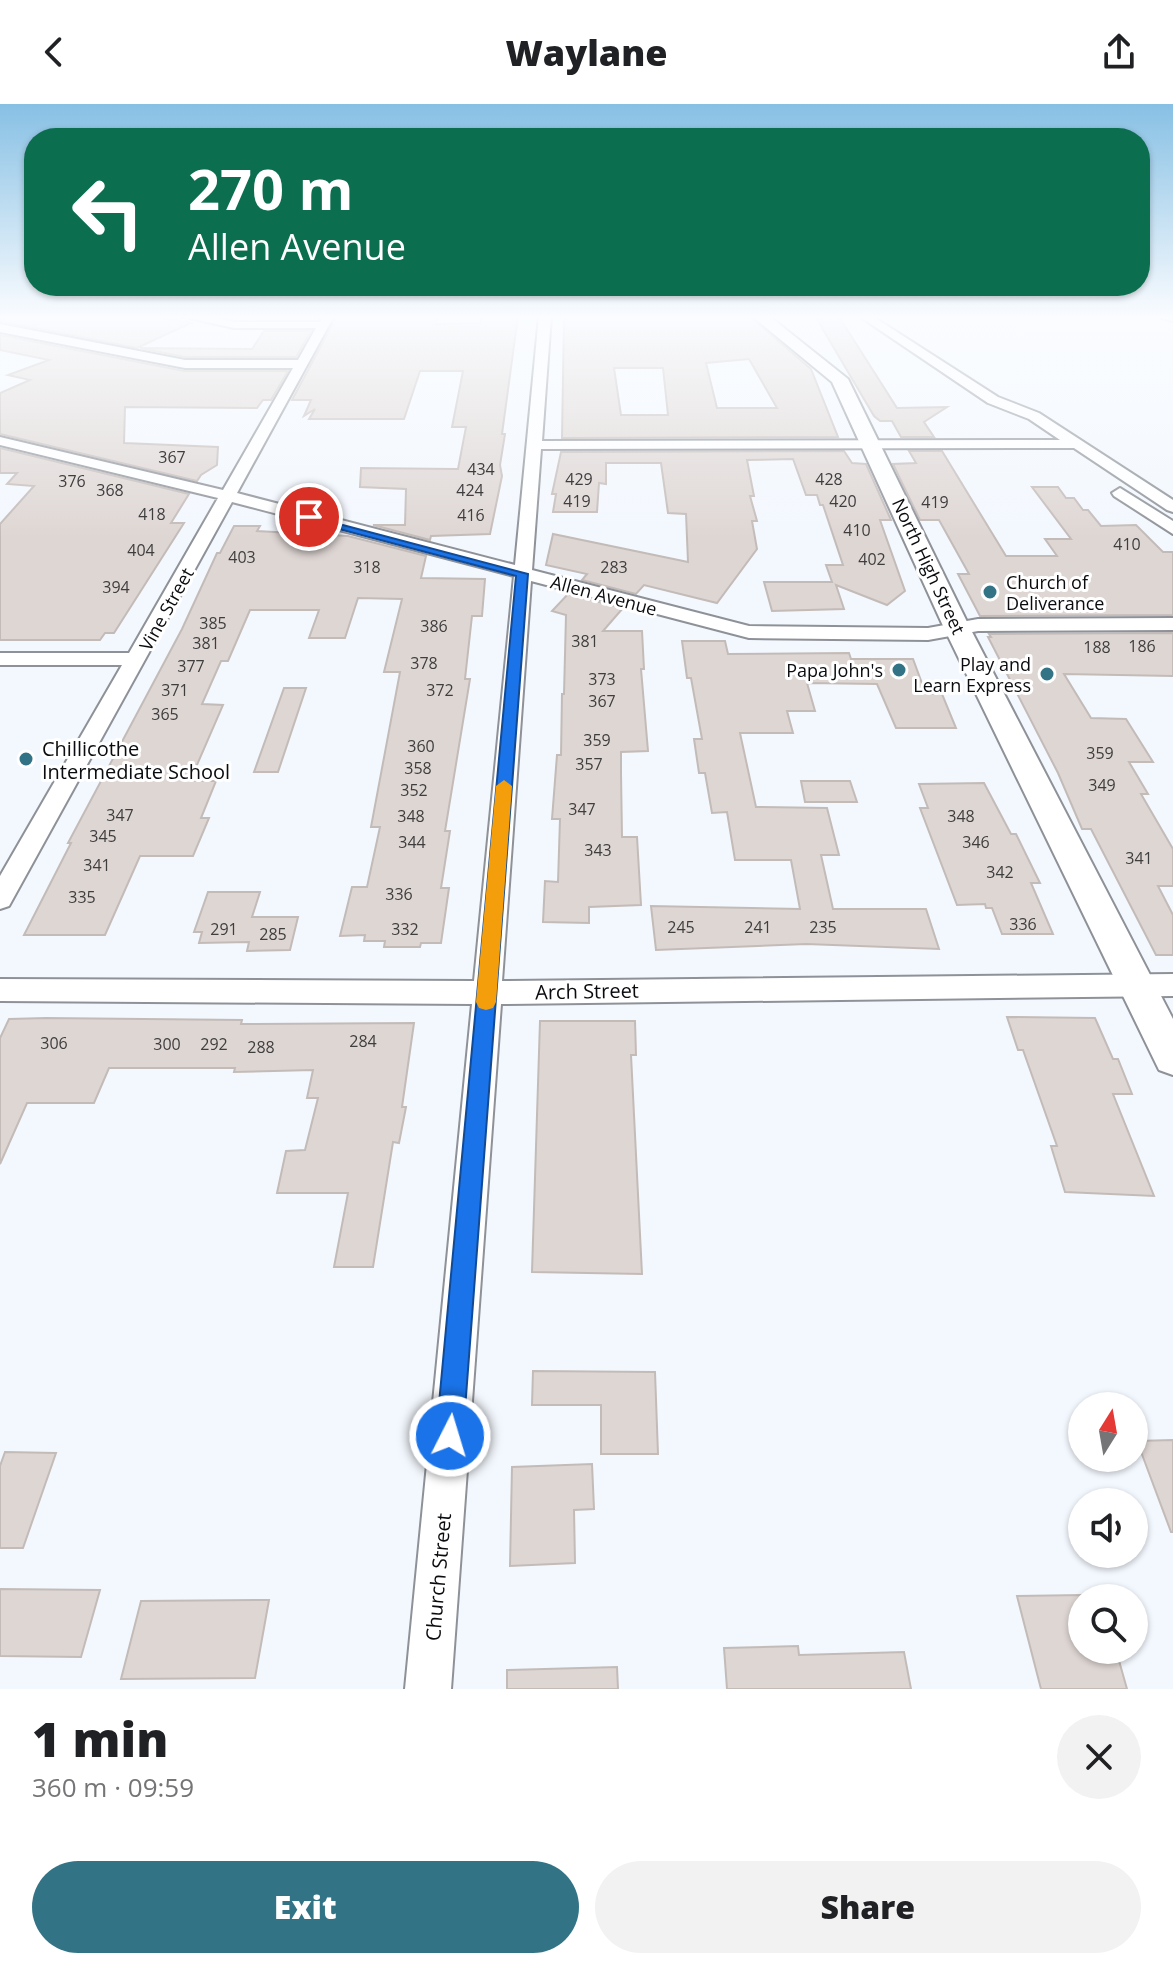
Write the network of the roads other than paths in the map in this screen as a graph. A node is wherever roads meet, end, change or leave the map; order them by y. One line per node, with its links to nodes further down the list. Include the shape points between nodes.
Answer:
1 (289, 390): 13 (street, Vine Street)
2 (538, 390): 8 (street, Church Street)
3 (844, 390): 9 (main road, North High Street)
4 (978, 390): 5 (street)
5 (993, 400): 7 (street, via 1034,416); 10 (street)
6 (0, 441): 13 (street, Allen Avenue)
7 (1076, 444): 10 (street); 14 (street)
8 (533, 445): 9 (street); 16 (street, Church Street)
9 (871, 445): 10 (street); 18 (main road, North High Street)
10 (1049, 446): 11 (street)
11 (1086, 471)
12 (1111, 487): 15 (street)
13 (228, 496): 16 (street, Allen Avenue); 20 (street, Vine Street)
14 (1173, 507)
15 (1173, 529)
16 (522, 574): 18 (street, Allen Avenue, via 749,632 928,634); 25 (street, Church Street)
17 (1173, 624): 18 (street, Allen Avenue)
18 (957, 628): 22 (main road, North High Street)
19 (0, 659): 20 (street)
20 (138, 659): 21 (street, Vine Street)
21 (0, 899)
22 (1138, 984): 23 (street, Arch Street); 25 (street, Arch Street); 26 (main road, North High Street)
23 (1173, 985)
24 (0, 990): 25 (street, Arch Street)
25 (487, 993): 27 (street, Church Street)
26 (1173, 1058)
27 (428, 1689)

